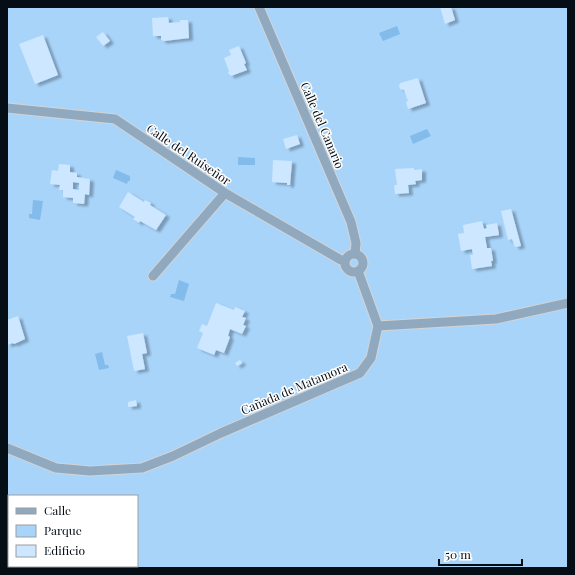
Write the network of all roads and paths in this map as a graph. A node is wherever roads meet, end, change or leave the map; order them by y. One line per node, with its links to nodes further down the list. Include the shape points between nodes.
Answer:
1 (259, 7): 4 (street, Calle del Canario, via 351,222 356,243)
2 (7, 108): 3 (street, Calle del Ruiseñor, via 115,119)
3 (224, 193): 5 (street, Calle del Ruiseñor); 7 (street)
4 (355, 254): 5 (street, via 347,257); 6 (street, via 362,261)
5 (345, 261): 6 (street, via 347,269)
6 (358, 271): 9 (street)
7 (154, 276)
8 (568, 303): 9 (street, via 496,319)
9 (378, 326): 10 (street, Cañada de Matamora, via 371,358 360,373 142,468 90,471 56,468)
10 (7, 448)

